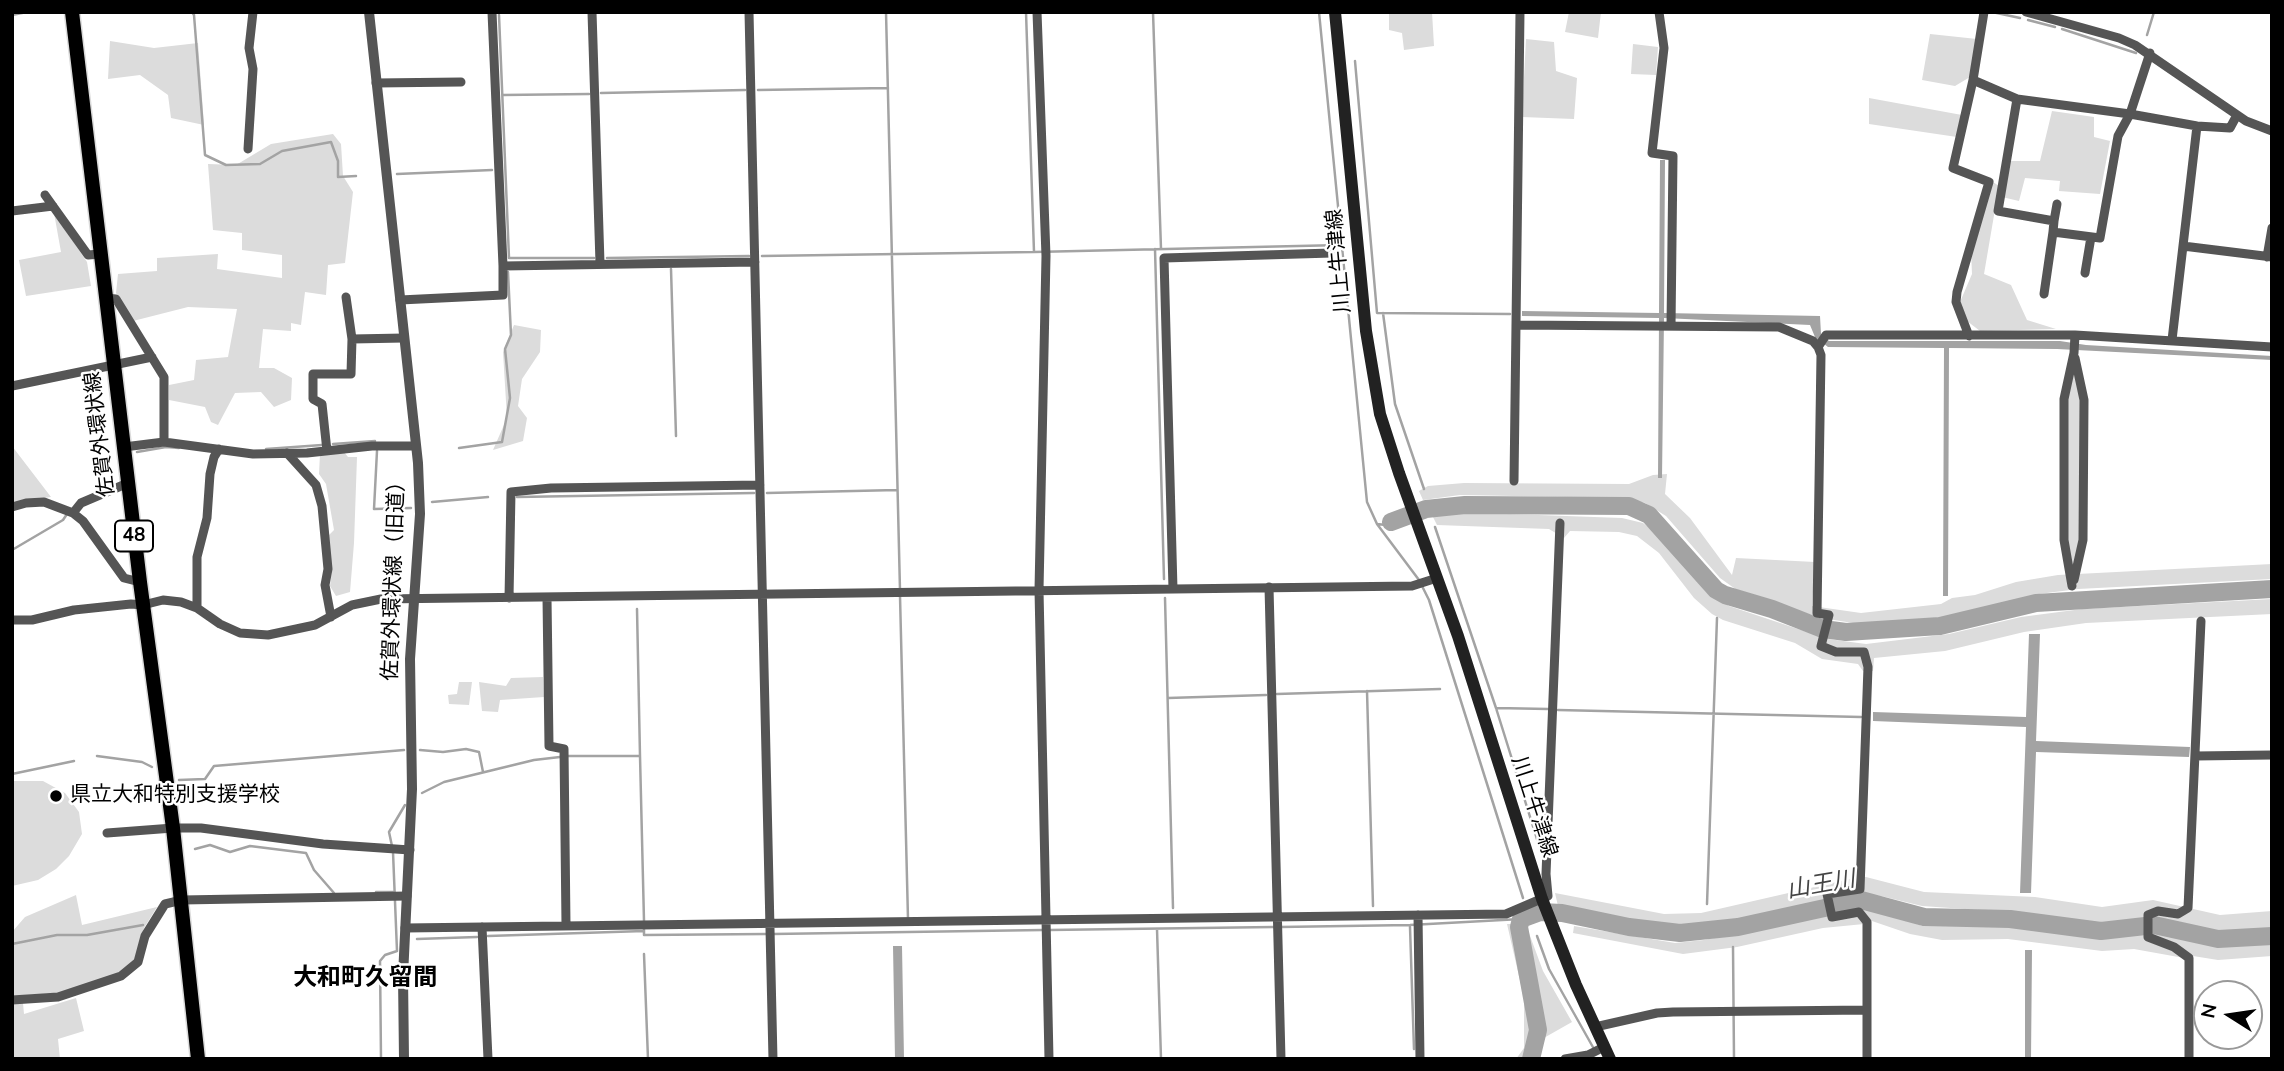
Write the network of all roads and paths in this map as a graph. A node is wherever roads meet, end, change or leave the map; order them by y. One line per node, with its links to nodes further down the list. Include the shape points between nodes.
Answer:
1 (72, 12): 34 (main road, 佐賀外環状線 / 48)
2 (253, 12): 23 (street)
3 (369, 12): 17 (street, 佐賀外環状線（旧道）)
4 (492, 12): 38 (street)
5 (592, 12): 37 (street)
6 (749, 12): 36 (street)
7 (1037, 12): 73 (street, via 1046,251)
8 (1335, 12): 69 (main road, 川上牛津線, via 1372,374)
9 (1520, 12): 45 (street)
10 (1659, 12): 44 (street, via 1664,48 1652,153 1673,156)
11 (1984, 12): 15 (street)
12 (2026, 12): 13 (street)
13 (2047, 15): 14 (street)
14 (2150, 53): 19 (street); 20 (street)
15 (1973, 80): 18 (street); 47 (street, via 1953,168 1989,182 1957,292 1956,302)
16 (461, 82): 17 (street)
17 (376, 83): 43 (street, 佐賀外環状線（旧道）)
18 (2017, 99): 19 (street); 28 (street, via 1998,211)
19 (2130, 114): 21 (street); 31 (street, via 2118,136 2100,238)
20 (2237, 115): 21 (street, via 2230,128); 22 (street)
21 (2197, 126): 32 (street)
22 (2272, 131)
23 (248, 149)
24 (45, 195): 26 (street)
25 (2057, 204): 28 (street)
26 (53, 206): 27 (street); 34 (street, via 88,255)
27 (12, 211)
28 (2054, 221): 30 (street)
29 (2272, 228): 35 (street)
30 (2053, 232): 31 (street); 40 (street)
31 (2091, 237): 39 (street)
32 (2183, 246): 35 (street); 50 (street)
33 (1332, 253): 72 (street, via 1164,258)
34 (100, 254): 42 (main road, 佐賀外環状線 / 48)
35 (2269, 257)
36 (755, 262): 37 (street); 65 (street)
37 (600, 263): 38 (street)
38 (503, 266): 43 (street, via 503,295)
39 (2085, 273)
40 (2043, 294)
41 (346, 297): 49 (street)
42 (106, 298): 54 (street, via 116,299); 55 (main road, 佐賀外環状線 / 48)
43 (400, 300): 48 (street, 佐賀外環状線（旧道）)
44 (1667, 322): 45 (street); 52 (street, via 1779,327)
45 (1516, 325): 63 (street)
46 (2075, 335): 47 (street); 50 (street); 53 (street)
47 (1969, 336): 52 (street, via 1826,335)
48 (404, 338): 49 (street); 58 (street, 佐賀外環状線（旧道）)
49 (352, 339): 61 (street, via 351,374 313,374 313,399 322,404)
50 (2172, 340): 51 (street)
51 (2272, 346)
52 (1818, 347): 99 (street, via 1818,613 1829,615 1821,646 1836,652 1864,652 1868,667 1860,889 1827,894 1832,917 1859,912 1867,922)
53 (2074, 353): 53 (street, via 2064,399 2064,540 2072,586 2083,540 2084,400)
54 (152, 357): 55 (street); 57 (street, via 164,377)
55 (114, 365): 56 (street); 59 (main road, 佐賀外環状線 / 48)
56 (12, 385)
57 (164, 442): 59 (street); 60 (street)
58 (416, 446): 61 (street); 77 (street, 佐賀外環状線（旧道）, via 420,514)
59 (124, 447): 64 (main road, 佐賀外環状線 / 48)
60 (219, 449): 62 (street); 79 (street, via 210,474 207,518 197,557)
61 (327, 451): 62 (street)
62 (287, 453): 80 (street, via 316,485 322,506)
63 (1514, 481)
64 (128, 483): 67 (street); 70 (main road, 佐賀外環状線 / 48)
65 (760, 485): 74 (street); 75 (street, via 510,492)
66 (12, 507): 67 (street, via 44,502)
67 (69, 512): 70 (street, via 83,521 124,578)
68 (1560, 523): 89 (street, via 1548,896)
69 (1432, 579): 71 (street, via 1412,586); 89 (main road, 川上牛津線)
70 (140, 582): 78 (main road, 佐賀外環状線 / 48)
71 (1269, 587): 72 (street); 92 (street)
72 (1173, 589): 73 (street)
73 (1039, 590): 74 (street); 93 (street)
74 (762, 595): 76 (street); 94 (street)
75 (509, 598): 76 (street); 77 (street)
76 (547, 598): 95 (street, via 549,746 564,749)
77 (415, 599): 80 (street, via 352,605); 87 (street, 佐賀外環状線（旧道）, via 410,659)
78 (143, 605): 79 (street, via 163,600); 81 (street); 85 (main road, 佐賀外環状線 / 48)
79 (197, 608): 80 (street, via 240,633 268,635)
80 (331, 617)
81 (12, 620)
82 (2201, 621): 84 (street)
83 (2272, 755): 84 (street)
84 (2195, 756): 112 (street, via 2188,908 2178,914 2158,911 2148,915 2148,937 2189,958)
85 (173, 828): 86 (street); 87 (street); 90 (main road, 佐賀外環状線 / 48)
86 (107, 833)
87 (410, 850): 88 (street, 佐賀外環状線（旧道）)
88 (399, 896): 90 (street); 97 (street, 佐賀外環状線（旧道）)
89 (1542, 899): 91 (street, via 1506,914); 100 (main road, 川上牛津線)
90 (181, 900): 98 (street, via 164,904 145,936 138,962 121,976 58,997); 103 (main road, 佐賀外環状線 / 48)
91 (1418, 915): 92 (street); 109 (street)
92 (1278, 916): 93 (street); 108 (street)
93 (1046, 919): 94 (street); 107 (street)
94 (770, 923): 95 (street); 106 (street)
95 (566, 925): 96 (street)
96 (482, 927): 97 (street); 105 (street)
97 (405, 928): 104 (street, 佐賀外環状線（旧道）)
98 (12, 1000)
99 (1867, 1010): 100 (street, via 1673,1012); 111 (street)
100 (1595, 1027): 101 (main road)
101 (1607, 1053): 102 (street)
102 (1589, 1057): 110 (street)
103 (198, 1059)
104 (404, 1059)
105 (488, 1059)
106 (773, 1059)
107 (1049, 1059)
108 (1281, 1059)
109 (1420, 1059)
110 (1565, 1059)
111 (1867, 1059)
112 (2189, 1059)

